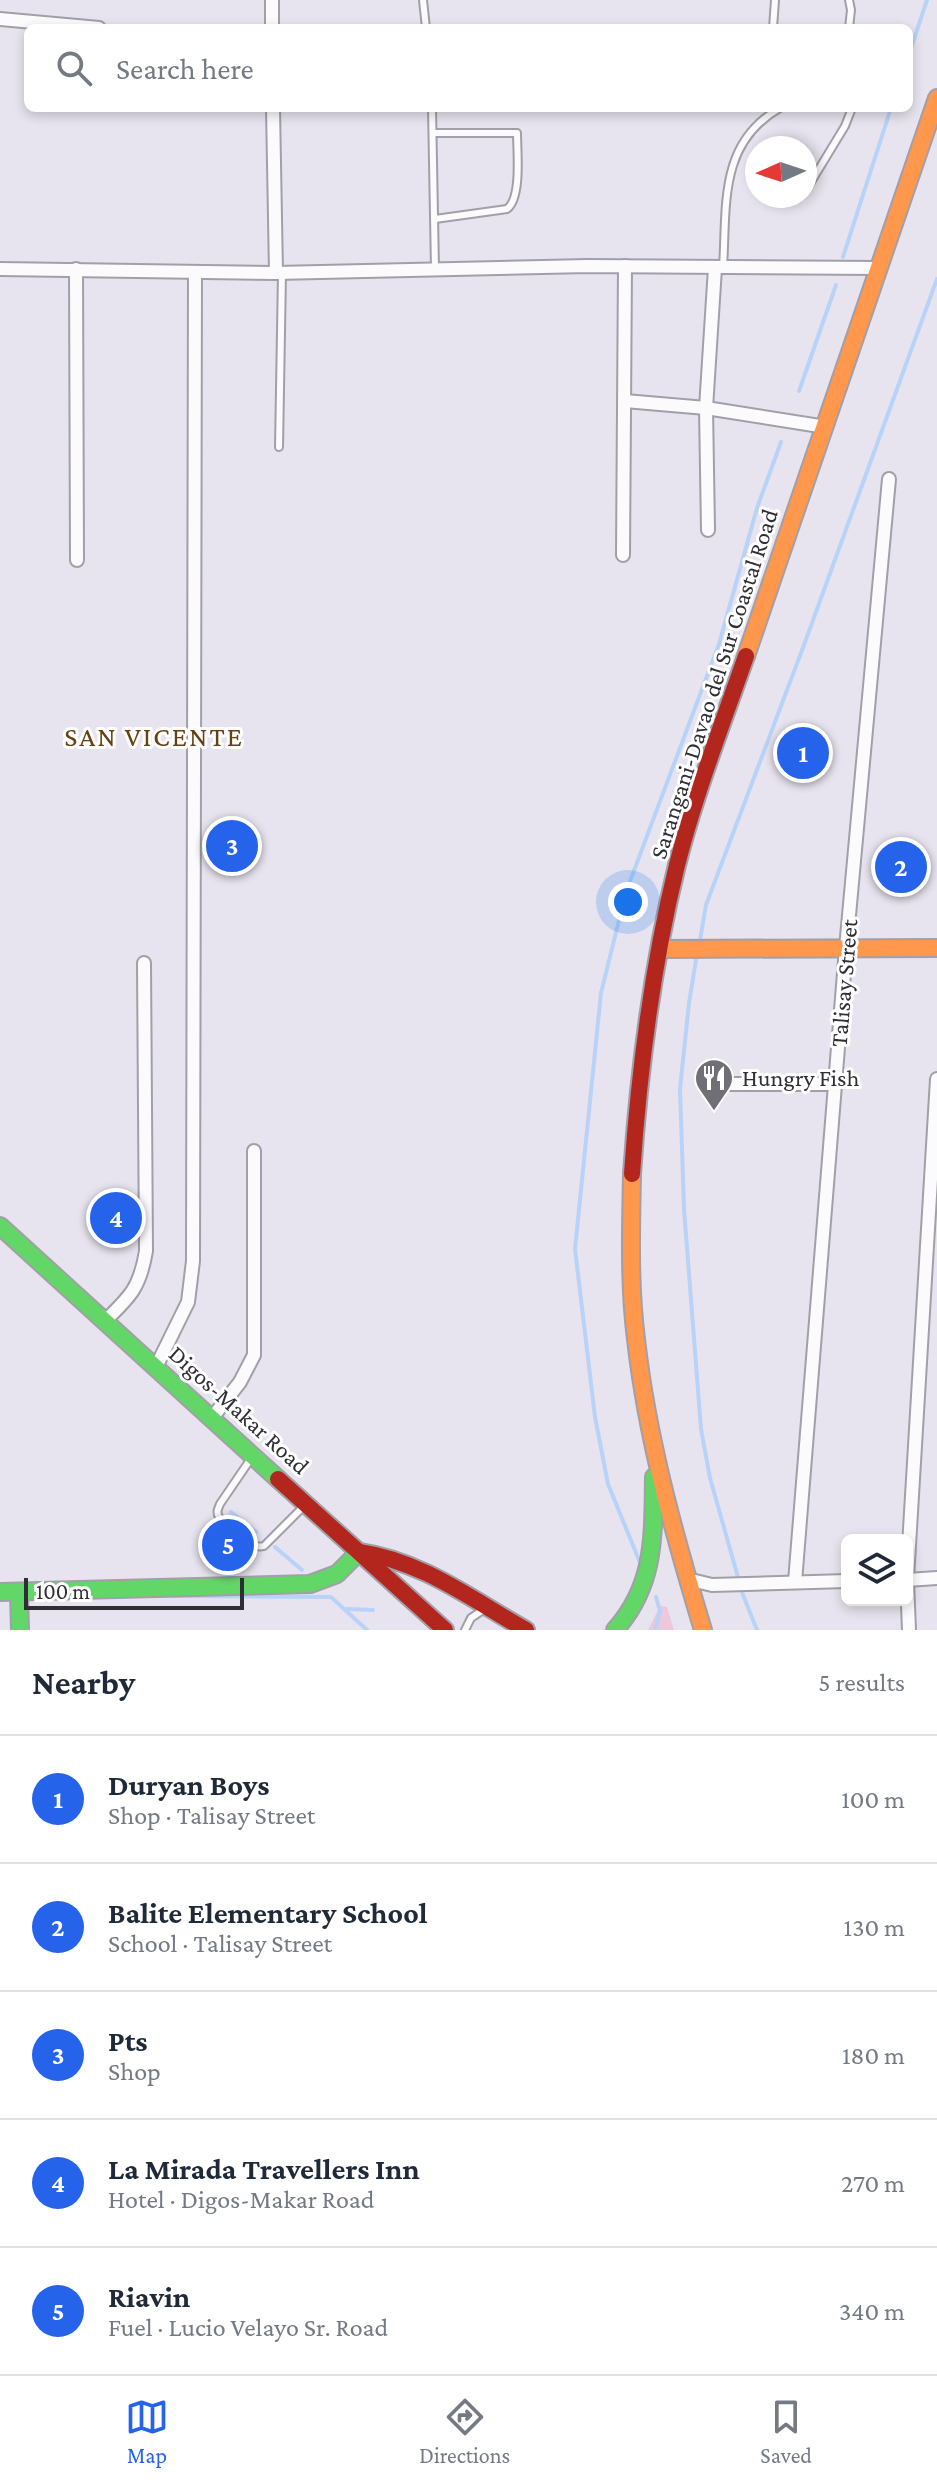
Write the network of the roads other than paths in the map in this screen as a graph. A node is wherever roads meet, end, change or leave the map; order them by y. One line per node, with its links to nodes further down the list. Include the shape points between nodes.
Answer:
1 (272, 0): 7 (street)
2 (423, 0): 8 (lane)
3 (775, 0): 9 (lane)
4 (849, 0): 10 (lane)
5 (0, 19): 6 (street)
6 (55, 24)
7 (272, 24)
8 (426, 24)
9 (773, 24)
10 (850, 24)
11 (937, 98): 21 (main road, Sarangani-Davao del Sur Coastal Road)
12 (273, 112): 26 (street)
13 (432, 112): 16 (lane)
14 (772, 112): 20 (lane, via 756,123 733,163)
15 (850, 112): 17 (lane)
16 (433, 133): 18 (lane); 18 (lane, via 517,133 513,205)
17 (817, 172)
18 (435, 219): 24 (lane)
19 (625, 266): 20 (street); 24 (street); 27 (street)
20 (719, 268): 21 (street); 28 (street)
21 (879, 268): 29 (main road, Sarangani-Davao del Sur Coastal Road)
22 (0, 269): 23 (street)
23 (76, 269): 25 (street); 34 (street)
24 (435, 269): 26 (street)
25 (195, 272): 26 (street); 45 (street, via 193,1261 188,1302)
26 (279, 273): 30 (lane)
27 (625, 401): 28 (street); 33 (street)
28 (706, 408): 29 (street); 32 (street)
29 (826, 427): 37 (main road, Sarangani-Davao del Sur Coastal Road, via 693,809)
30 (279, 447)
31 (889, 479): 35 (street, Talisay Street)
32 (708, 530)
33 (623, 555)
34 (77, 560)
35 (846, 948): 36 (main road); 37 (main road); 41 (street, Talisay Street)
36 (937, 948)
37 (660, 949): 47 (main road, Sarangani-Davao del Sur Coastal Road, via 642,1062 630,1235 635,1325)
38 (144, 963): 44 (street, via 146,1251 138,1286)
39 (937, 1079): 50 (street)
40 (731, 1084): 41 (street)
41 (835, 1084): 56 (street, Talisay Street)
42 (254, 1151): 46 (street, via 254,1355)
43 (0, 1226): 44 (main road, Digos-Makar Road)
44 (105, 1321): 45 (main road, Digos-Makar Road)
45 (156, 1367): 46 (main road, Digos-Makar Road)
46 (212, 1418): 48 (main road, Digos-Makar Road)
47 (654, 1446): 53 (main road, Sarangani-Davao del Sur Coastal Road); 65 (main road, Sarangani-Davao del Sur Coastal Road, via 648,1575 635,1607)
48 (253, 1456): 49 (main road, Digos-Makar Road); 49 (lane, via 220,1504 220,1521 258,1548)
49 (306, 1504): 51 (main road, Digos-Makar Road)
50 (910, 1534)
51 (359, 1552): 58 (main road, via 337,1574 310,1584); 60 (main road, via 409,1563); 62 (main road, Digos-Makar Road)
52 (937, 1578): 54 (street)
53 (687, 1579): 56 (street, via 702,1584); 66 (main road, Sarangani-Davao del Sur Coastal Road)
54 (913, 1580)
55 (841, 1581): 56 (street)
56 (795, 1582)
57 (0, 1592): 58 (main road)
58 (19, 1592): 61 (main road)
59 (908, 1606): 67 (street)
60 (488, 1608): 63 (lane, via 471,1618); 64 (main road)
61 (20, 1630)
62 (445, 1630)
63 (465, 1630)
64 (526, 1630)
65 (615, 1630)
66 (703, 1630)
67 (909, 1630)

